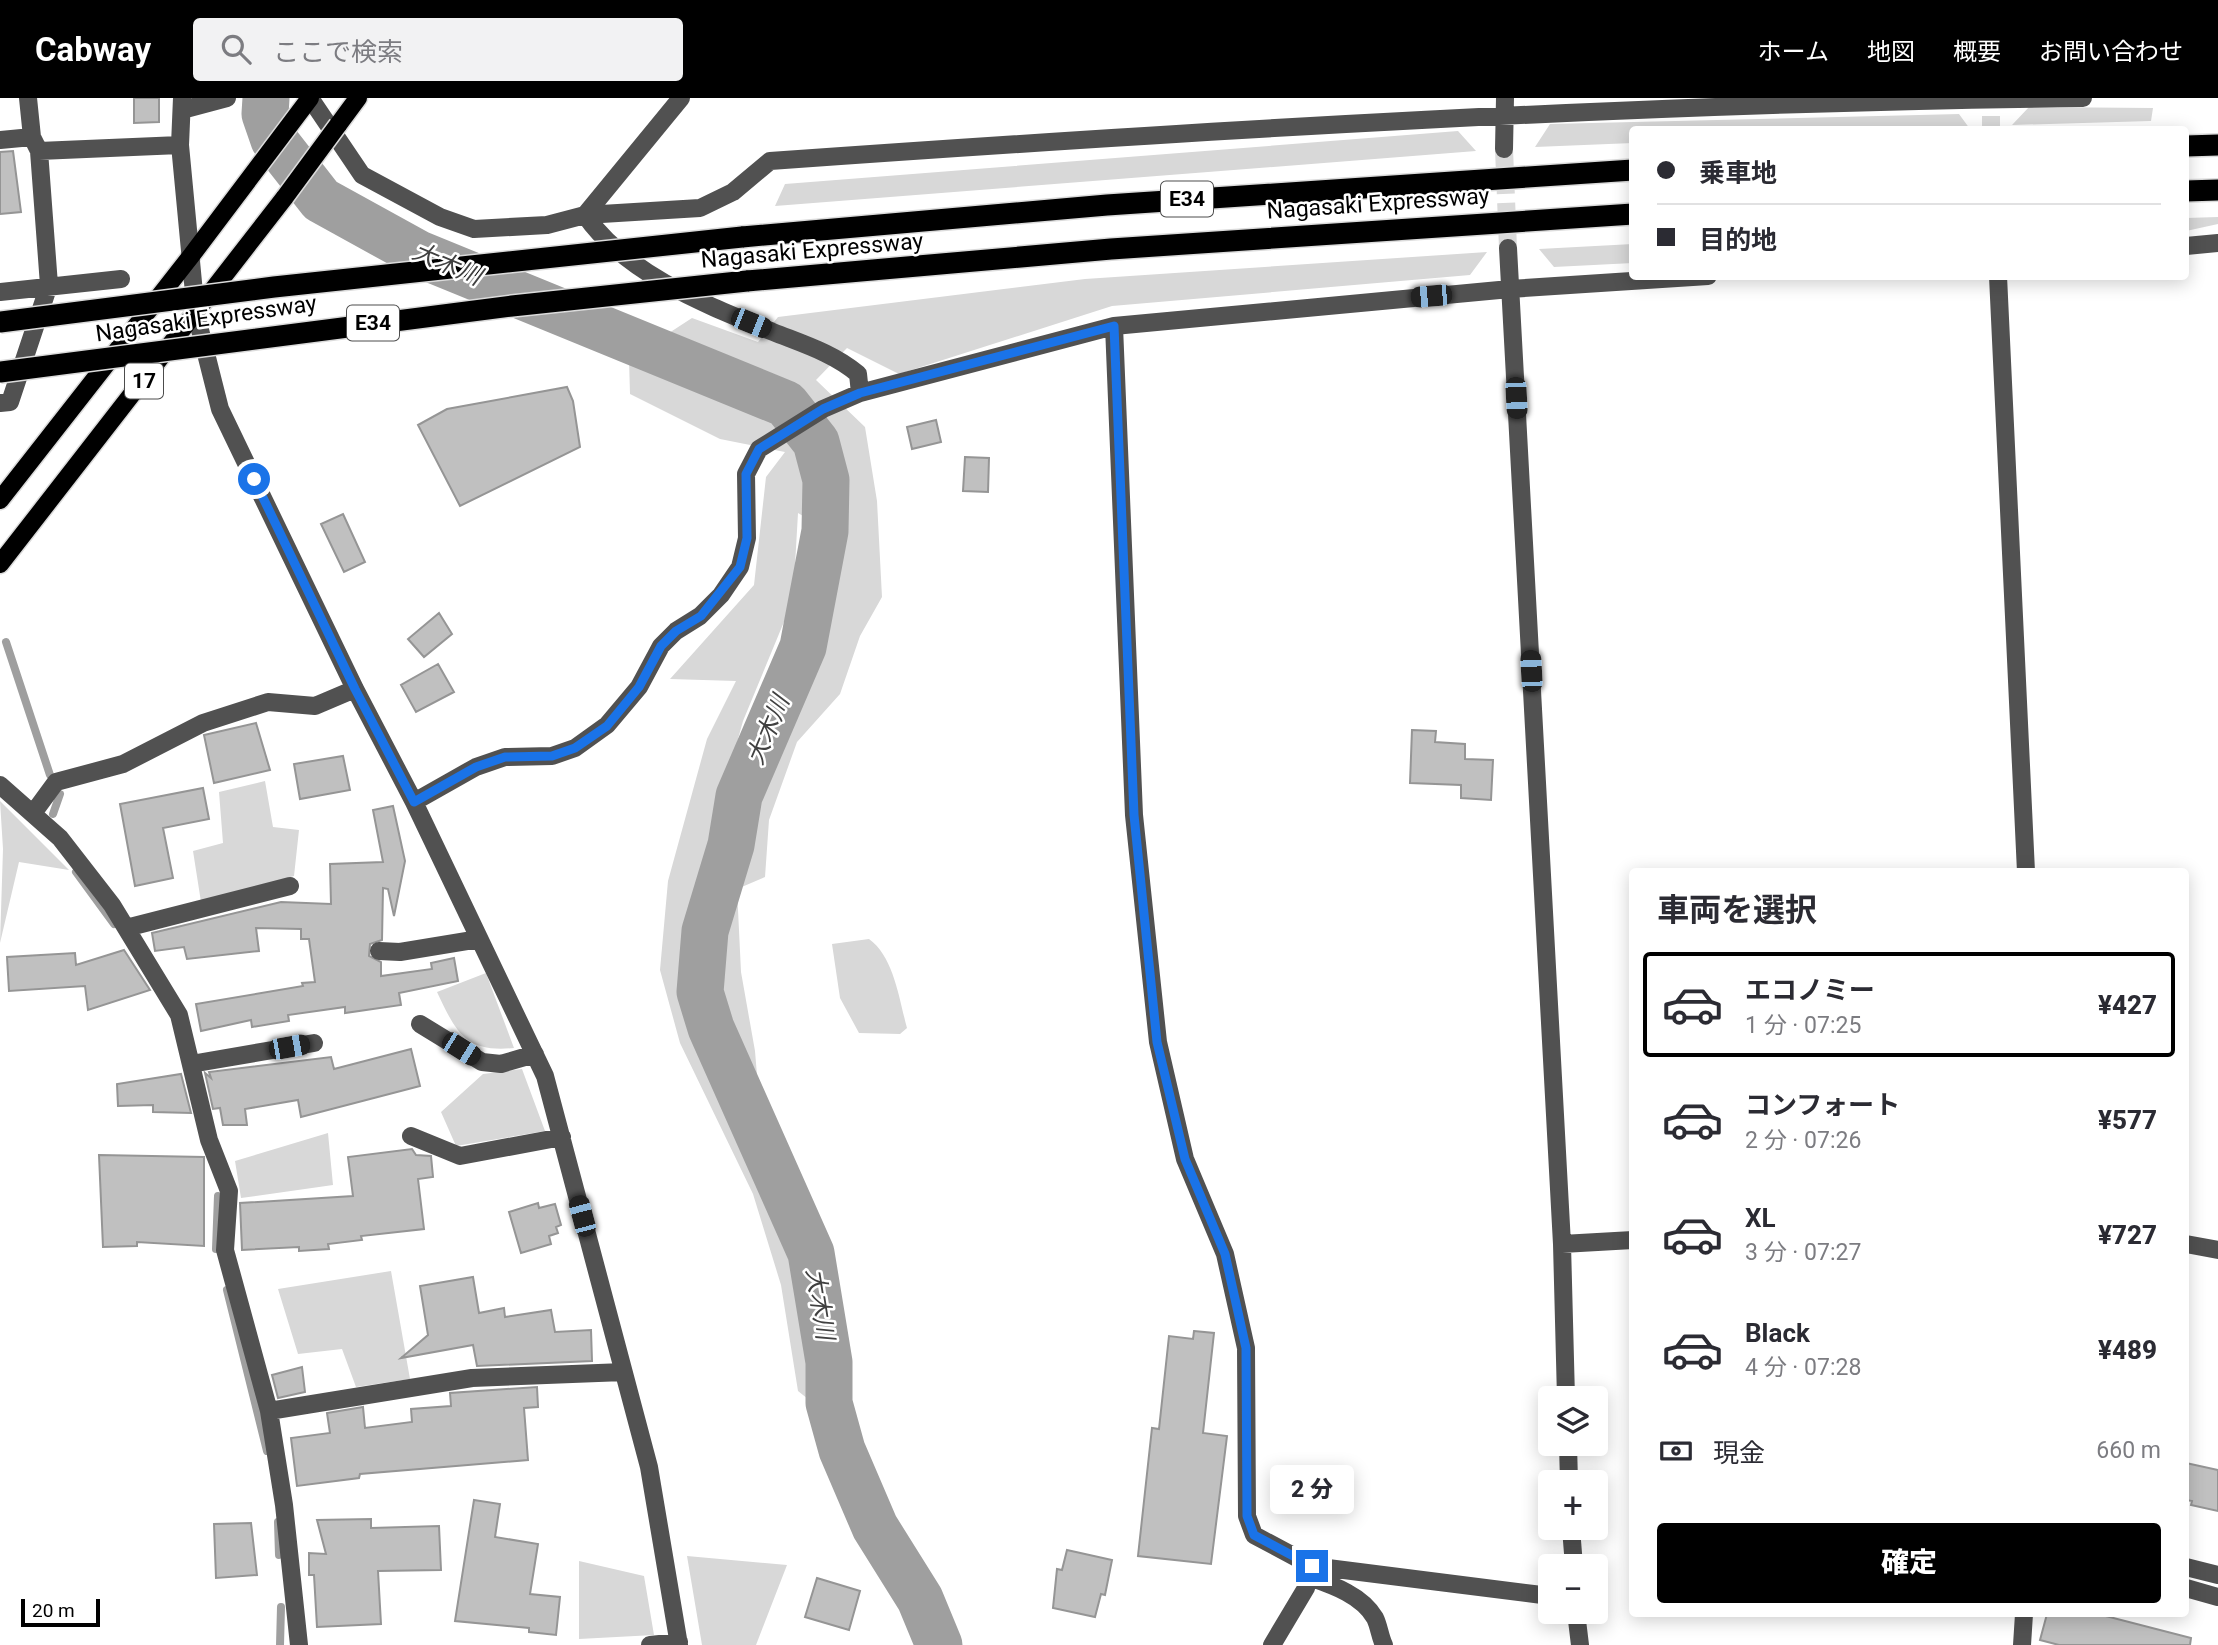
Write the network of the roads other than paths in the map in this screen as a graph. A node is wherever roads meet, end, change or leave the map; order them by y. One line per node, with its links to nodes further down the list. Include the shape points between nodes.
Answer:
1 (28, 98): 11 (street)
2 (228, 98): 7 (street)
3 (310, 98): 20 (street, via 362,175 440,217 474,229 547,225); 24 (main road, 17)
4 (358, 98): 31 (main road, 17, bridge)
5 (681, 98): 20 (street)
6 (2083, 98): 8 (street)
7 (182, 104): 12 (street)
8 (1989, 104): 9 (street)
9 (1506, 107): 15 (street); 20 (street, via 770,161 733,192 700,208)
10 (0, 140): 11 (street)
11 (36, 144): 12 (street); 28 (street)
12 (180, 145): 24 (street)
13 (2218, 145): 14 (highway)
14 (2189, 146)
15 (1504, 149)
16 (1629, 170): 32 (highway, Nagasaki Expressway / E34, bridge, via 1121,204 742,237)
17 (2218, 190): 18 (highway)
18 (2189, 191)
19 (1629, 214): 34 (highway, Nagasaki Expressway / E34, bridge, via 1111,249 747,281)
20 (585, 215): 35 (street, via 633,263 707,305 838,358 858,374)
21 (2218, 243): 22 (street)
22 (2189, 246)
23 (1508, 248): 29 (street)
24 (191, 257): 31 (street); 37 (main road, 17)
25 (121, 279): 28 (street)
26 (1647, 280): 29 (street)
27 (1998, 280): 43 (street)
28 (49, 285): 30 (street); 36 (street, via 10,402)
29 (1510, 289): 33 (street); 55 (street)
30 (0, 292)
31 (196, 314): 38 (main road, 17); 39 (street, via 220,409)
32 (0, 322)
33 (1114, 326): 35 (street); 62 (street, via 1134,815 1157,1042 1185,1159 1225,1254 1246,1348 1247,1516 1254,1535)
34 (0, 372)
35 (860, 393): 41 (street, via 823,409 759,449 746,474 747,538 740,567 701,616 661,646 639,687 607,726 575,748 552,756 505,757 476,767)
36 (0, 403)
37 (0, 500)
38 (0, 564)
39 (355, 689): 41 (street); 42 (street, via 315,706 268,702 203,723 123,764 56,782)
40 (0, 785): 42 (street)
41 (414, 802): 46 (street)
42 (34, 812): 45 (street, via 60,838)
43 (2026, 868)
44 (290, 886): 45 (street)
45 (125, 928): 51 (street, via 179,1015)
46 (479, 939): 47 (street); 50 (street)
47 (379, 951)
48 (420, 1024): 50 (street, via 482,1062 501,1064)
49 (314, 1043): 51 (street)
50 (535, 1054): 53 (street)
51 (191, 1065): 60 (street, via 209,1140 229,1191 225,1250)
52 (411, 1136): 53 (street, via 460,1156)
53 (562, 1137): 58 (street)
54 (1629, 1240): 55 (street)
55 (1562, 1244): 59 (street)
56 (2189, 1245): 57 (street)
57 (2218, 1250)
58 (624, 1372): 60 (street, via 472,1378); 69 (street, via 649,1467)
59 (1566, 1386)
60 (268, 1412): 70 (street, via 284,1505)
61 (2189, 1568): 63 (street)
62 (1311, 1572): 65 (street); 72 (street); 73 (street, via 1357,1600 1374,1617)
63 (2218, 1575)
64 (2189, 1589): 66 (street)
65 (1538, 1595)
66 (2218, 1597)
67 (2024, 1617): 75 (street)
68 (1577, 1624): 74 (street)
69 (679, 1643): 71 (street)
70 (299, 1645)
71 (650, 1645)
72 (1272, 1645)
73 (1384, 1645)
74 (1580, 1645)
75 (2022, 1645)

